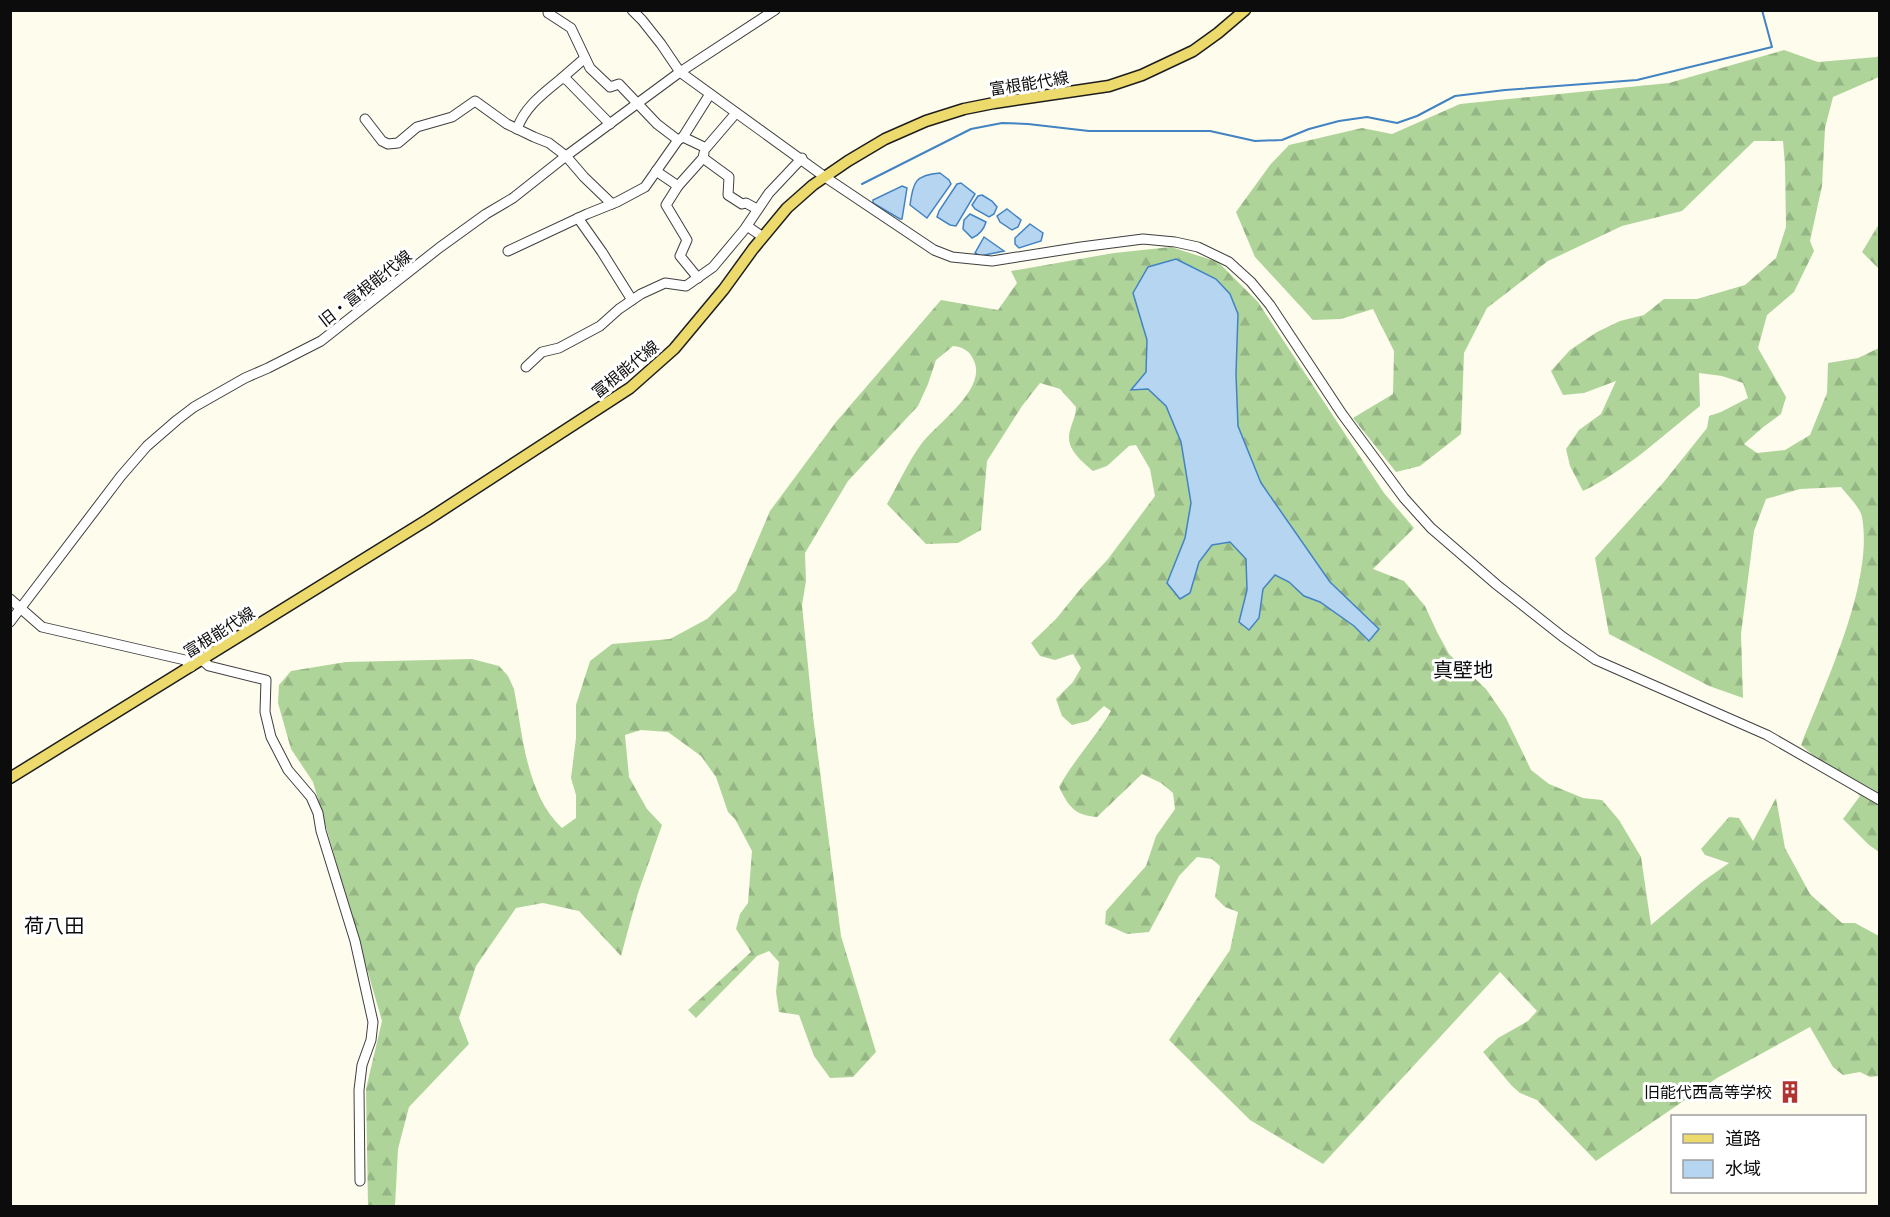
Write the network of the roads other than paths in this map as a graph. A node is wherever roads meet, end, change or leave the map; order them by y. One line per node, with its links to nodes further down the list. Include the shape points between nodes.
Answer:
1 (551, 10): 5 (street, via 548,13 571,28)
2 (632, 10): 6 (street)
3 (775, 10): 6 (street, 旧・富根能代線)
4 (1245, 10): 20 (main road, 富根能代線, via 1193,51 1142,75 1109,86 994,103 926,121 885,139)
5 (585, 58): 7 (street); 9 (street, via 610,87 619,84)
6 (680, 72): 8 (street); 9 (street, 旧・富根能代線)
7 (562, 78): 12 (street); 13 (street, via 536,99 521,117)
8 (710, 94): 10 (street); 14 (street)
9 (639, 104): 12 (street, 旧・富根能代線); 14 (street, via 657,124)
10 (736, 113): 15 (street); 18 (street)
11 (365, 119): 13 (street, via 388,144 398,142 417,127 452,117 475,101)
12 (610, 124): 16 (street, 旧・富根能代線)
13 (517, 129): 16 (street)
14 (680, 138): 15 (street); 19 (street)
15 (706, 148): 17 (street)
16 (567, 156): 22 (street); 32 (street, 旧・富根能代線, via 439,248 321,341 245,378 177,420 121,476)
17 (703, 158): 21 (street); 23 (street, via 729,177 728,195)
18 (802, 158): 20 (street); 23 (street)
19 (656, 171): 21 (street); 22 (street, via 645,187)
20 (825, 177): 26 (main road, 富根能代線, via 788,208); 37 (street, via 934,250 952,257 992,261 1143,239 1198,247 1229,262 1270,305 1342,414 1404,498 1431,528 1497,585 1596,660 1767,735)
21 (678, 186): 28 (street, via 666,205 687,240 680,256)
22 (612, 204): 24 (street)
23 (757, 210): 25 (street)
24 (578, 218): 27 (street); 29 (street)
25 (747, 226): 26 (street); 28 (street, via 713,267)
26 (763, 237): 34 (main road, 富根能代線, via 674,349 630,388)
27 (508, 250)
28 (698, 278): 29 (street, via 686,286 665,283)
29 (632, 300): 30 (street, via 600,326 559,348 542,352)
30 (526, 367)
31 (10, 599): 32 (street)
32 (21, 608): 33 (street, 旧・富根能代線); 35 (street, via 42,627 185,660)
33 (10, 622)
34 (202, 660): 35 (main road, 富根能代線); 38 (street, via 209,666 266,680 264,712 271,737 318,813 355,941 373,1022 359,1090)
35 (190, 667): 36 (main road, 富根能代線)
36 (10, 778)
37 (1880, 800)
38 (360, 1181)

